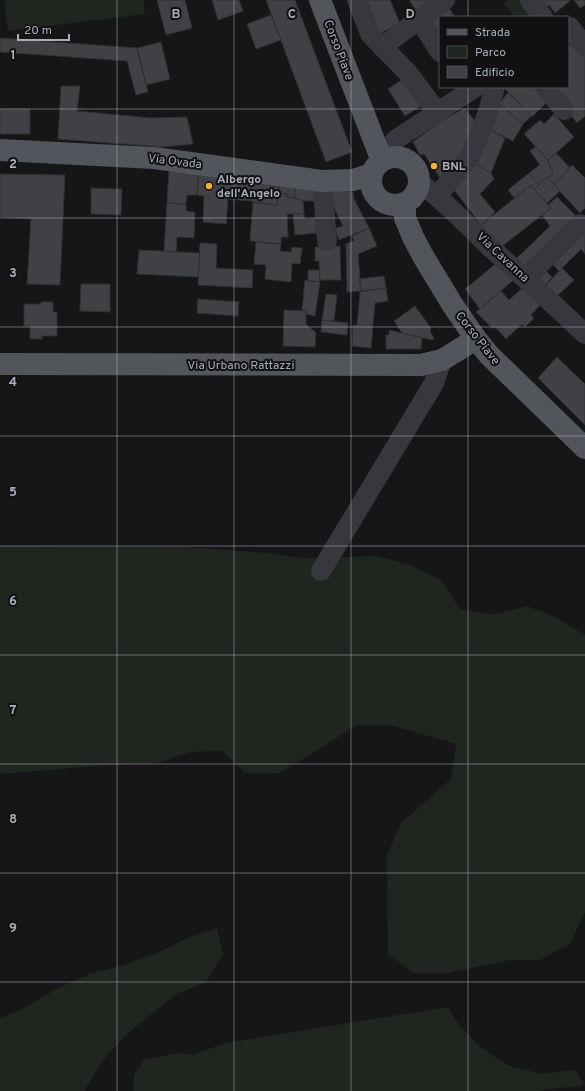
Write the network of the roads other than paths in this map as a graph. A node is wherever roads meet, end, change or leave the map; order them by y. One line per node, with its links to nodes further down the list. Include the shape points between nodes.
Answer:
1 (320, 0): 17 (main road, Corso Piave, via 367,122)
2 (357, 0): 9 (street, via 370,34)
3 (445, 0): 6 (street)
4 (530, 0): 5 (street)
5 (542, 16)
6 (419, 19): 9 (street); 10 (street)
7 (574, 24): 8 (street)
8 (585, 46)
9 (382, 47): 15 (street, via 408,73)
10 (439, 50)
11 (495, 88): 19 (street, via 470,157)
12 (546, 88): 14 (street)
13 (468, 89): 15 (street)
14 (564, 110)
15 (438, 113): 17 (street)
16 (0, 150): 18 (main road, Via Ovada, via 154,158)
17 (384, 158): 18 (main road, Via Ovada, via 352,180); 19 (main road, via 405,158 411,162); 20 (main road, Corso Piave, via 371,182 376,197 389,205)
18 (322, 181): 22 (street)
19 (428, 189): 20 (main road, via 417,192); 23 (street, Via Cavanna)
20 (405, 204): 25 (main road, Corso Piave, via 405,218 413,237 452,304)
21 (580, 224): 23 (street)
22 (327, 241)
23 (526, 278): 24 (street, Via Cavanna)
24 (585, 334)
25 (476, 339): 26 (main road, Via Urbano Rattazzi); 28 (main road, Corso Piave, via 498,364)
26 (442, 360): 27 (main road, Via Urbano Rattazzi, via 421,365); 29 (street, via 434,383)
27 (0, 364)
28 (585, 448)
29 (321, 571)

